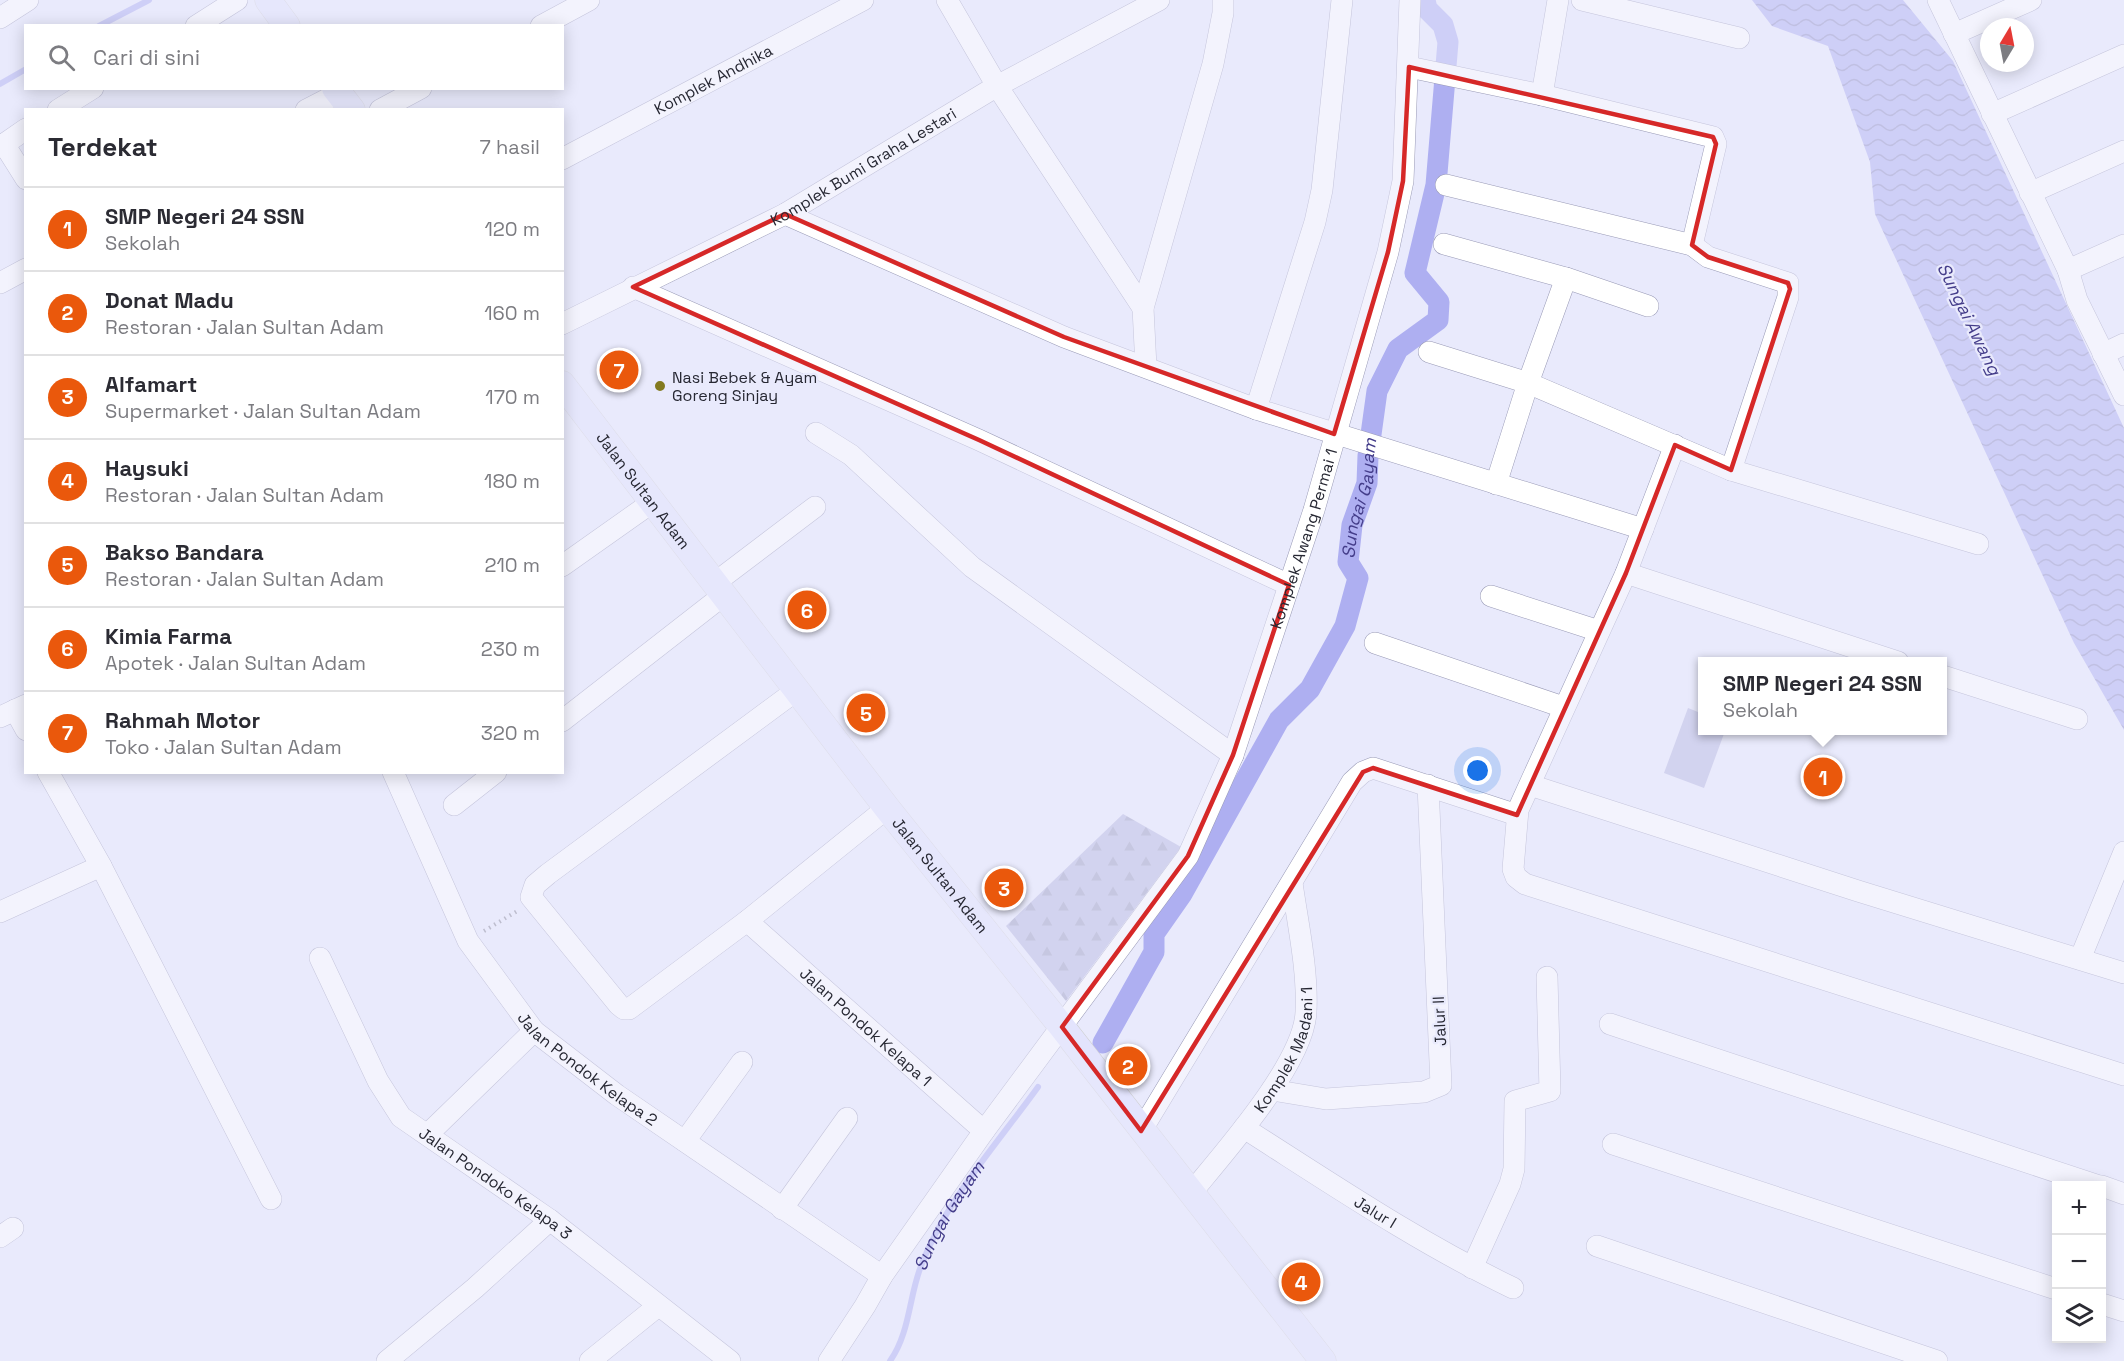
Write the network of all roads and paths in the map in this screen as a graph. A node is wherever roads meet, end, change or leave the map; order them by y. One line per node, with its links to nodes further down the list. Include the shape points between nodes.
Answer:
1 (28, 0): 15 (street)
2 (237, 0): 16 (street)
3 (268, 0): 17 (main road)
4 (589, 0): 18 (street)
5 (863, 0): 35 (street, Komplek Andhika)
6 (947, 0): 23 (street)
7 (1159, 0): 23 (street, Komplek Bumi Graha Lestari)
8 (1223, 0): 49 (street, via 1212,64)
9 (1342, 0): 58 (street, via 1320,201)
10 (1410, 0): 22 (street, Komplek Awang Permai 1)
11 (1558, 0): 26 (street)
12 (1582, 0): 20 (street)
13 (1938, 0): 19 (street)
14 (2031, 0): 19 (street)
15 (0, 18)
16 (199, 24)
17 (286, 24)
18 (545, 24)
19 (1954, 34): 31 (street)
20 (1739, 38)
21 (2124, 55): 31 (street)
22 (1409, 67): 26 (street); 60 (street, Komplek Awang Permai 1, via 1401,191 1388,252)
23 (997, 86): 39 (street, Komplek Bumi Graha Lestari); 49 (street)
24 (90, 90): 28 (street)
25 (417, 90): 30 (street)
26 (1542, 95): 41 (street, via 1713,137 1716,144)
27 (342, 97): 29 (street)
28 (61, 108)
29 (312, 108)
30 (384, 108)
31 (1992, 114): 38 (street)
32 (24, 130): 33 (street)
33 (2, 145): 36 (street)
34 (2124, 151): 38 (street)
35 (564, 158)
36 (24, 176)
37 (1446, 185): 41 (street)
38 (2030, 193): 44 (street)
39 (785, 214): 47 (street, Komplek Bumi Graha Lestari); 54 (street, via 1064,337)
40 (1444, 244): 45 (street)
41 (1692, 245): 62 (street, via 1707,257 1788,283 1790,289)
42 (2124, 245): 44 (street)
43 (24, 270): 46 (street)
44 (2068, 270): 53 (street, via 2077,300)
45 (1566, 278): 48 (street); 55 (street)
46 (0, 283)
47 (633, 287): 50 (street, Komplek Bumi Graha Lestari); 70 (street, via 979,440)
48 (1648, 306)
49 (1143, 308): 54 (street)
50 (564, 323)
51 (2124, 344): 53 (street)
52 (1429, 352): 55 (street)
53 (2103, 354): 56 (street)
54 (1146, 367): 58 (street)
55 (1528, 383): 61 (street); 63 (street)
56 (2124, 395)
57 (566, 398): 64 (main road, Jalan Sultan Adam)
58 (1256, 409): 60 (street)
59 (816, 433): 83 (street, via 851,455 972,567)
60 (1334, 434): 63 (street); 70 (street, Komplek Awang Permai 1)
61 (1675, 445): 62 (street); 66 (street)
62 (1731, 470): 67 (street)
63 (1496, 484): 66 (street)
64 (654, 501): 68 (street); 71 (main road, Jalan Sultan Adam)
65 (815, 507): 71 (street)
66 (1643, 529): 69 (street)
67 (1978, 544)
68 (564, 565)
69 (1626, 573): 73 (street); 75 (street)
70 (1289, 585): 83 (street, Komplek Awang Permai 1)
71 (721, 588): 77 (main road, Jalan Sultan Adam); 81 (street)
72 (1491, 596): 73 (street)
73 (1599, 631): 78 (street)
74 (1375, 643): 78 (street)
75 (1883, 657)
76 (1947, 677): 80 (street)
77 (797, 690): 90 (main road, Jalan Sultan Adam); 95 (street, via 548,874 536,885 531,897)
78 (1563, 707): 88 (street)
79 (13, 711): 82 (street)
80 (2077, 718)
81 (564, 719)
82 (24, 727)
83 (1233, 755): 104 (street, Komplek Awang Permai 1, via 1188,856)
84 (49, 774): 93 (street)
85 (394, 774): 98 (street, Jalan Pondok Kelapa 2)
86 (493, 774): 89 (street)
87 (1428, 785): 91 (street); 94 (street, via 1372,768 1363,772 1353,782); 108 (street, Jalur II, via 1441,1085 1424,1092 1326,1099)
88 (1530, 785): 91 (street); 100 (street)
89 (454, 805)
90 (887, 808): 97 (street); 104 (main road, Jalan Sultan Adam)
91 (1517, 815): 107 (street, via 1513,869 1525,884)
92 (2124, 852): 100 (street)
93 (101, 866): 96 (street); 120 (street)
94 (1292, 884): 108 (street, Komplek Madani 1, via 1306,1012 1300,1036); 112 (street)
95 (535, 901): 97 (street, via 624,1010); 98 (path)
96 (0, 912)
97 (747, 921): 111 (street, Jalan Pondok Kelapa 1)
98 (468, 941): 105 (street, Jalan Pondok Kelapa 2)
99 (320, 958): 113 (street, Jalan Pondoko Kelapa 3, via 378,1081 401,1117)
100 (2080, 959): 101 (street)
101 (2124, 973)
102 (1547, 977): 124 (street, via 1550,1091 1515,1101 1514,1169)
103 (1610, 1024): 116 (street)
104 (1062, 1027): 111 (street, Komplek Awang Permai 1); 112 (main road, Jalan Sultan Adam)
105 (534, 1031): 113 (street); 114 (street, Jalan Pondok Kelapa 2)
106 (742, 1062): 114 (street)
107 (2124, 1075)
108 (1272, 1090): 110 (street, Komplek Madani 1)
109 (848, 1118): 121 (street)
110 (1244, 1128): 118 (street, Komplek Madani 1); 124 (street, Jalur I)
111 (984, 1131): 125 (street, Komplek Awang Permai 1)
112 (1141, 1131): 118 (main road, Jalan Sultan Adam)
113 (428, 1134): 122 (street, Jalan Pondoko Kelapa 3)
114 (685, 1141): 121 (street, Jalan Pondok Kelapa 2)
115 (1613, 1144): 127 (street)
116 (2085, 1181)
117 (2106, 1188): 119 (street)
118 (1191, 1192): 135 (main road, Jalan Sultan Adam)
119 (2124, 1194)
120 (271, 1199)
121 (783, 1209): 125 (street, Jalan Pondok Kelapa 2)
122 (550, 1220): 129 (street, Jalan Pondoko Kelapa 3); 131 (street)
123 (1597, 1246): 136 (street)
124 (1472, 1268): 126 (street, Jalur I)
125 (882, 1276): 134 (street, Komplek Awang Permai 1)
126 (1513, 1288)
127 (2052, 1288)
128 (2106, 1305): 130 (street)
129 (658, 1306): 132 (street); 133 (street, Jalan Pondoko Kelapa 3)
130 (2124, 1311)
131 (387, 1361)
132 (590, 1361)
133 (730, 1361)
134 (829, 1361)
135 (1323, 1361)
136 (1937, 1361)

